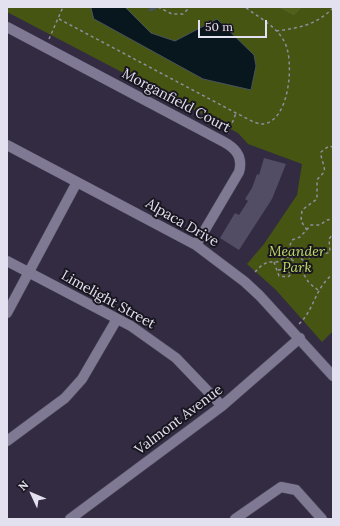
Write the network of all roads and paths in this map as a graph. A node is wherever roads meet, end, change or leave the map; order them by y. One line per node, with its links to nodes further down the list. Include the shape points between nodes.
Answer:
1 (63, 7): 6 (path)
2 (158, 7): 3 (path, via 172,14 183,14)
3 (190, 7)
4 (245, 7): 8 (path)
5 (333, 8): 8 (path, via 313,23)
6 (59, 19): 9 (path); 10 (path)
7 (7, 27): 9 (street, Morganfield Court)
8 (276, 31): 10 (path, via 285,42 288,60 286,96 279,115 271,122 261,124)
9 (45, 48): 11 (street, Morganfield Court)
10 (236, 113): 11 (path)
11 (224, 142): 18 (street, Morganfield Court, via 237,151 242,164 231,188)
12 (7, 145): 14 (street, Alpaca Drive)
13 (333, 147): 16 (path, via 329,146 321,152 320,157 325,168 316,180 318,196 302,210 301,221)
14 (77, 182): 18 (street, Alpaca Drive); 27 (street)
15 (333, 219): 16 (path, via 320,225 311,225)
16 (306, 230): 19 (path, via 300,237 292,240)
17 (333, 234): 23 (path, via 329,239 330,252 314,255)
18 (196, 244): 34 (street, Alpaca Drive, via 245,282)
19 (286, 256): 20 (path); 22 (path)
20 (290, 258): 23 (path, via 297,256); 24 (path)
21 (7, 261): 27 (street, Limelight Street)
22 (274, 262): 25 (path); 26 (path, via 262,265)
23 (306, 262): 24 (path)
24 (300, 269): 28 (path); 30 (path, via 308,283)
25 (278, 270): 28 (path, via 285,269); 28 (path, via 279,276 288,277)
26 (255, 272)
27 (29, 273): 31 (street); 32 (street, Limelight Street)
28 (291, 274)
29 (333, 274): 30 (path)
30 (318, 290): 33 (path, via 307,316)
31 (7, 313)
32 (117, 319): 36 (street, Limelight Street, via 176,358); 37 (street, via 82,379 60,402)
33 (298, 325)
34 (300, 338): 35 (street, Alpaca Drive); 36 (street, Valmont Avenue)
35 (333, 376)
36 (222, 406): 38 (street, Valmont Avenue)
37 (7, 440)
38 (70, 519)
39 (235, 519): 40 (street, via 281,487 296,490)
40 (322, 519)

